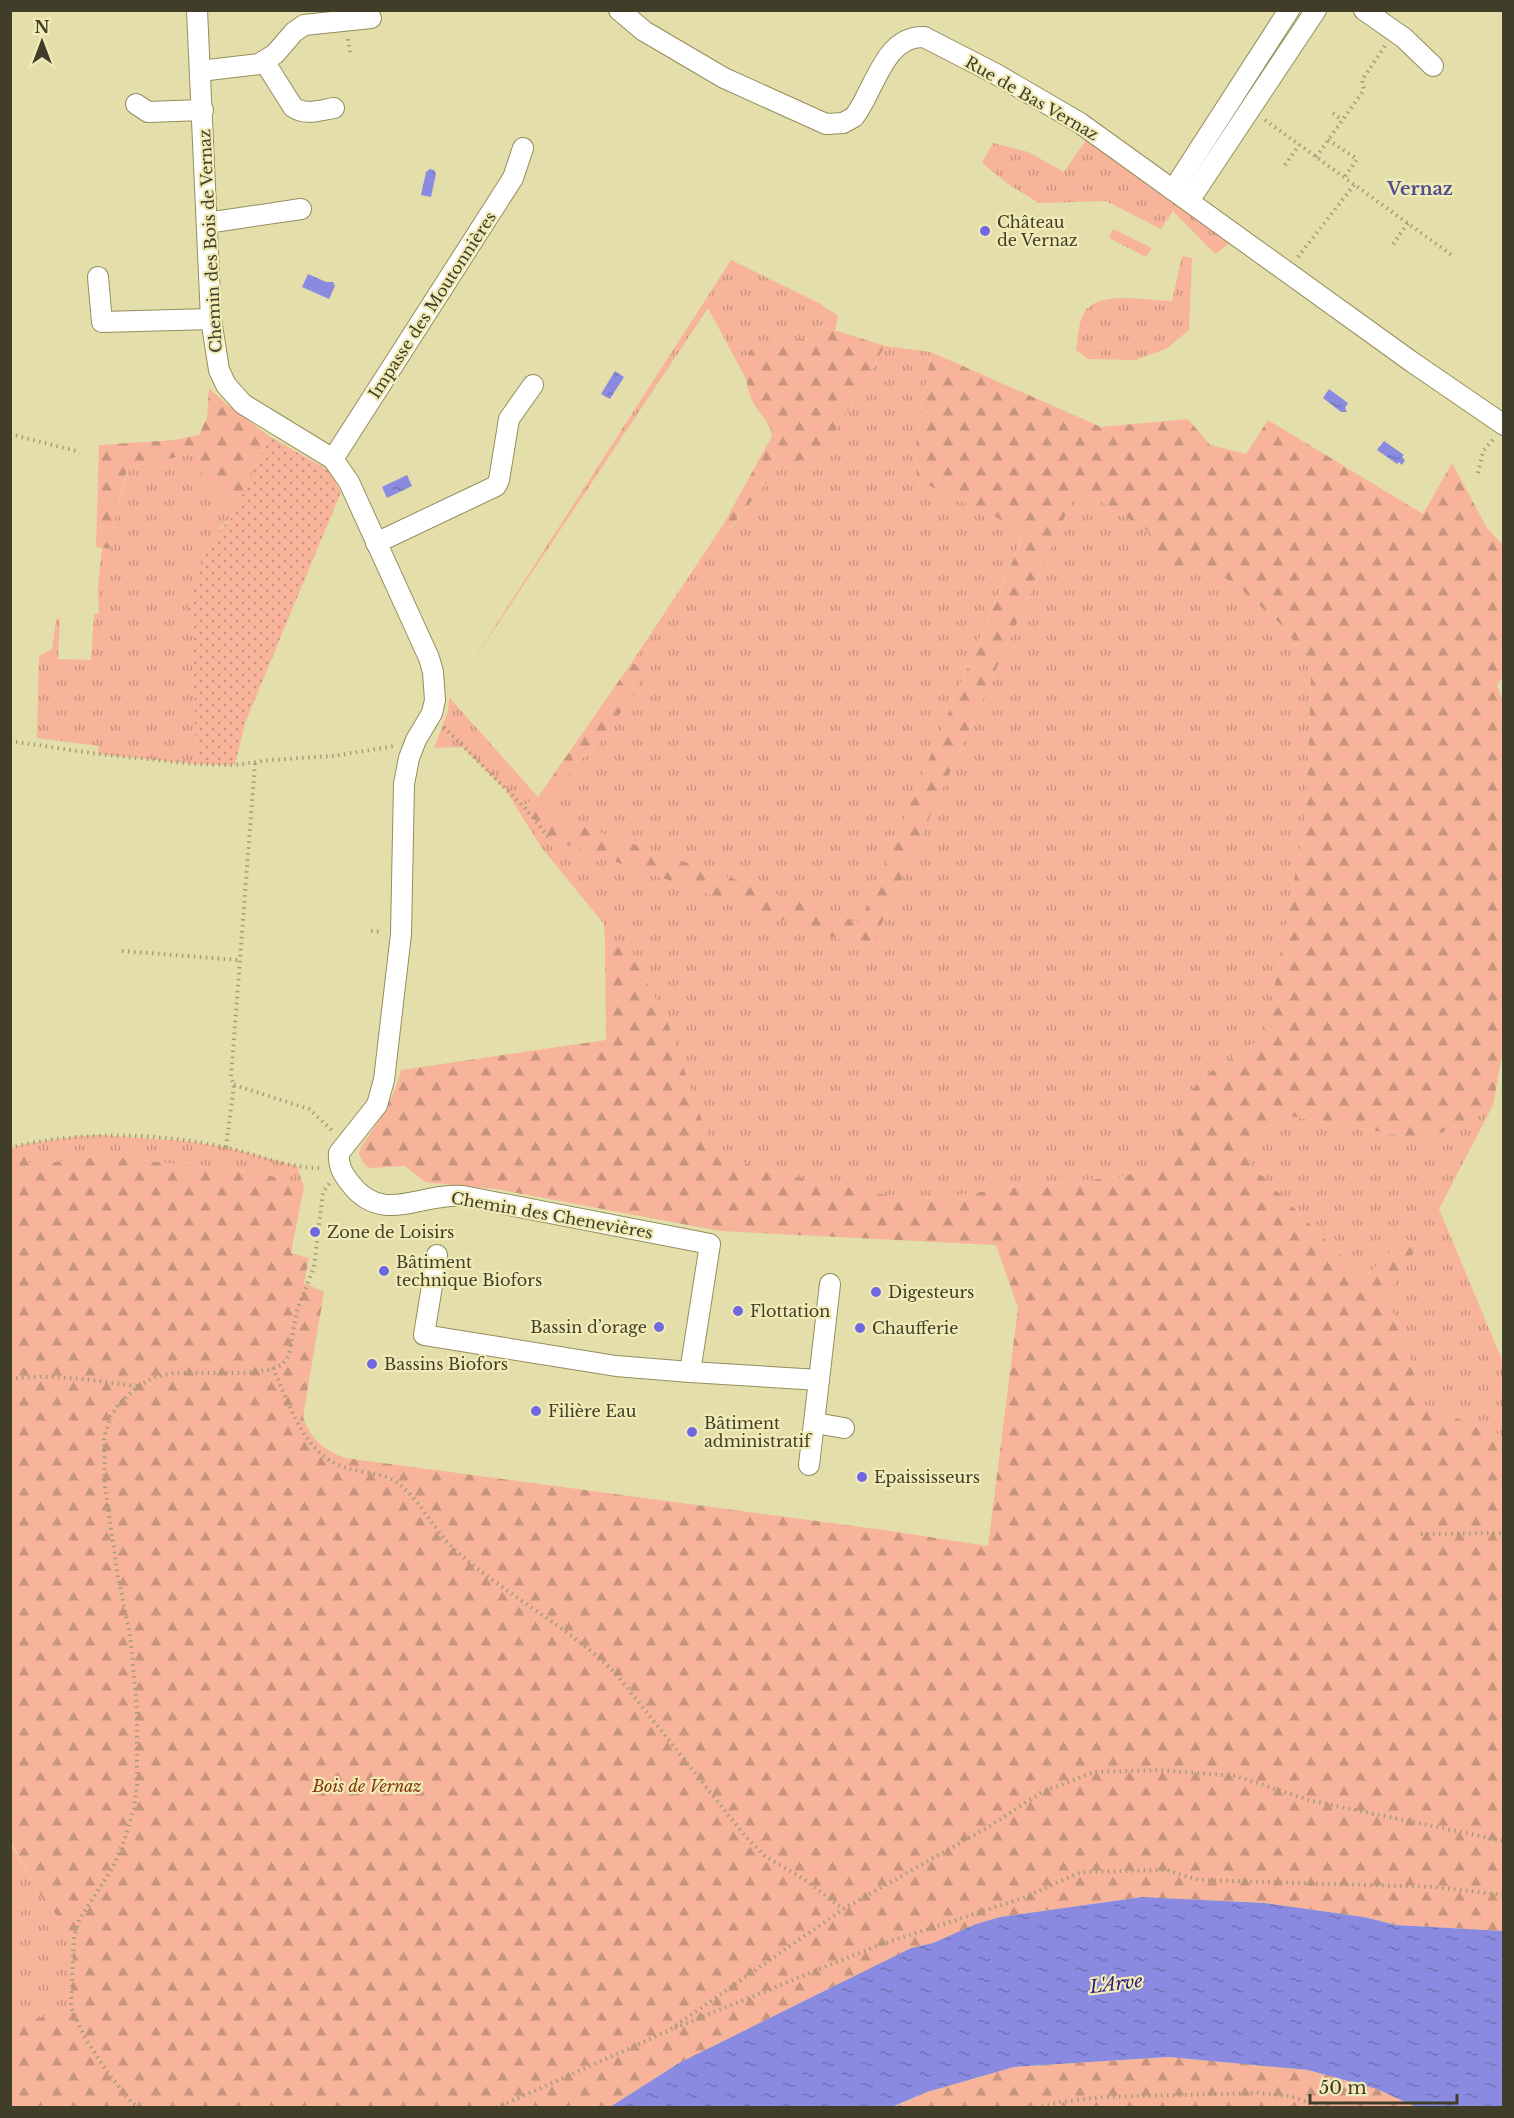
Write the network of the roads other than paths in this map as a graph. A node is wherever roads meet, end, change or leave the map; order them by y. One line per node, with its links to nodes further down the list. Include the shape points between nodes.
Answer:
1 (197, 10): 9 (street, Chemin des Bois de Vernaz)
2 (619, 10): 14 (street, Rue de Bas Vernaz, via 644,31 724,78 826,124 843,123 854,117 896,46 911,38 924,37 1064,113)
3 (1289, 10): 14 (street)
4 (1316, 10): 14 (street, via 1250,110)
5 (1364, 10): 8 (street, via 1404,38)
6 (371, 18): 7 (street, via 304,26)
7 (264, 61): 9 (street, via 252,66); 11 (street, via 298,110)
8 (1433, 66)
9 (200, 71): 12 (street, Chemin des Bois de Vernaz)
10 (136, 104): 12 (street, via 148,112)
11 (334, 108)
12 (203, 110): 16 (street, Chemin des Bois de Vernaz)
13 (523, 148): 21 (street, Impasse des Moutonnières, via 513,178)
14 (1181, 195): 20 (street, Rue de Bas Vernaz)
15 (301, 209): 16 (street)
16 (207, 222): 18 (street, Chemin des Bois de Vernaz)
17 (98, 277): 18 (street, via 102,322)
18 (211, 319): 21 (street, Chemin des Bois de Vernaz, via 219,370 236,398)
19 (533, 385): 22 (street, via 509,419 496,486)
20 (1500, 430)
21 (333, 459): 22 (street, Chemin des Bois de Vernaz, via 345,474)
22 (376, 543): 23 (street, Chemin des Bois de Vernaz, via 429,658 435,700 409,758 404,784 400,934 384,1080 377,1105 339,1153)
23 (340, 1168): 26 (street, Chemin des Chenevières, via 358,1192 389,1206 463,1196 710,1244)
24 (437, 1255): 26 (street, via 424,1335 616,1366)
25 (830, 1284): 27 (street)
26 (690, 1372): 27 (street)
27 (819, 1380): 28 (street)
28 (815, 1423): 29 (street); 30 (street)
29 (844, 1428)
30 (809, 1465)

